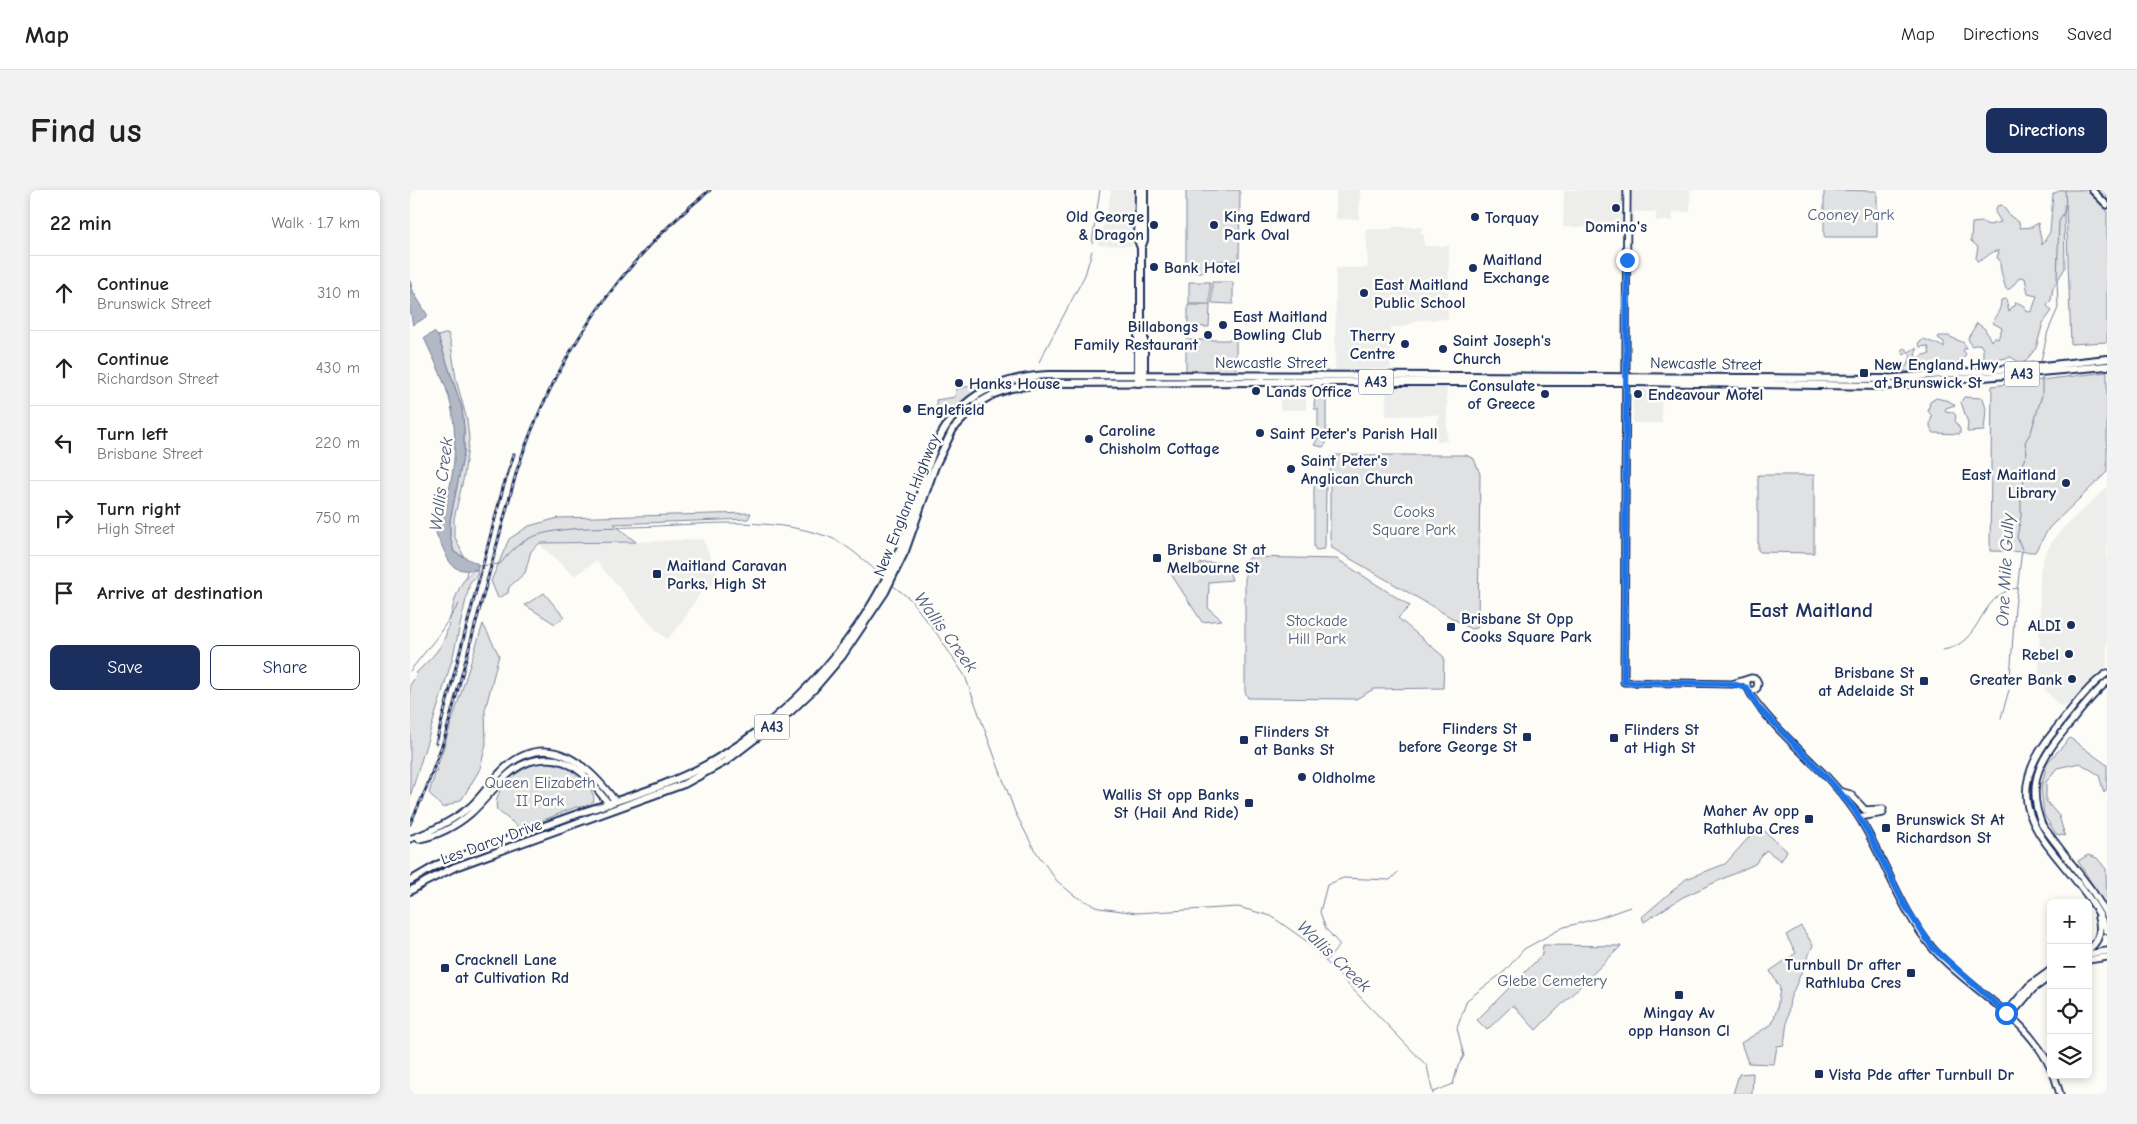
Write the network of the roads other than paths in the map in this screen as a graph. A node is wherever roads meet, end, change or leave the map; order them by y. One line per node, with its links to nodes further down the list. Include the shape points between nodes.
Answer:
1 (1138, 190): 6 (main road, via 1138,240)
2 (1144, 190): 6 (main road, via 1144,240)
3 (1627, 190): 14 (main road)
4 (2092, 190): 5 (street)
5 (2107, 205)
6 (1141, 248): 13 (main road, via 1141,321 1138,330)
7 (2107, 359): 12 (main road, A43)
8 (2107, 366): 12 (main road, A43)
9 (1239, 376): 10 (main road, Newcastle Street / A43); 13 (main road, Newcastle Street / A43); 16 (main road)
10 (1440, 376): 11 (main road, Newcastle Street / A43); 17 (main road)
11 (1453, 376): 14 (main road, Newcastle Street / A43); 18 (main road)
12 (1941, 379): 15 (main road, Newcastle Street / A43); 15 (main road, Newcastle Street / A43, via 1883,386)
13 (1141, 380): 16 (main road, Newcastle Street / A43); 19 (main road, Newcastle Street / A43, via 1048,379 994,394)
14 (1626, 380): 15 (main road, Newcastle Street / A43); 15 (main road, Newcastle Street / A43, via 1743,378); 18 (main road, Newcastle Street / A43); 24 (main road, via 1624,682)
15 (1756, 381)
16 (1245, 382): 17 (main road, Newcastle Street / A43)
17 (1457, 382): 18 (main road, Newcastle Street / A43)
18 (1471, 382)
19 (950, 427): 20 (main road, New England Highway / A43)
20 (883, 591): 29 (main road, New England Highway / A43, via 834,657 773,719 708,763); 30 (main road, New England Highway / A43, via 859,633 836,662 803,700 767,731 706,773)
21 (2107, 673): 35 (main road, via 2084,694 2038,753 2027,781 2026,797 2035,828)
22 (1747, 681): 24 (main road); 25 (main road); 26 (main road, via 1751,678 1756,680)
23 (2107, 682): 37 (main road, via 2049,748 2038,768 2034,790 2042,825)
24 (1732, 684): 25 (main road)
25 (1748, 689): 26 (main road); 27 (main road)
26 (1756, 689): 27 (main road)
27 (1755, 700): 28 (main road, via 1760,710)
28 (1840, 791): 31 (main road); 31 (main road, via 1850,794 1865,810 1883,811)
29 (612, 803): 30 (main road); 32 (main road, via 581,772 564,762 553,759 517,762 465,814 429,837); 33 (main road, Les Darcy Drive / A43, via 439,864)
30 (614, 811): 34 (main road, Les Darcy Drive / A43, via 455,867)
31 (1859, 817): 46 (main road, via 1904,904 1936,951)
32 (410, 839)
33 (410, 882)
34 (410, 891)
35 (2089, 899)
36 (2092, 903): 38 (main road); 39 (main road, via 2100,923 2100,934)
37 (2107, 915)
38 (2107, 931)
39 (2092, 947)
40 (2107, 951): 41 (main road)
41 (2092, 952)
42 (2107, 957): 43 (main road)
43 (2092, 959)
44 (2047, 973): 46 (main road, via 2029,986)
45 (2047, 979): 46 (main road)
46 (2008, 1014): 47 (main road, via 2036,1043)
47 (2047, 1062)
48 (2055, 1079): 49 (main road)
49 (2060, 1093)

